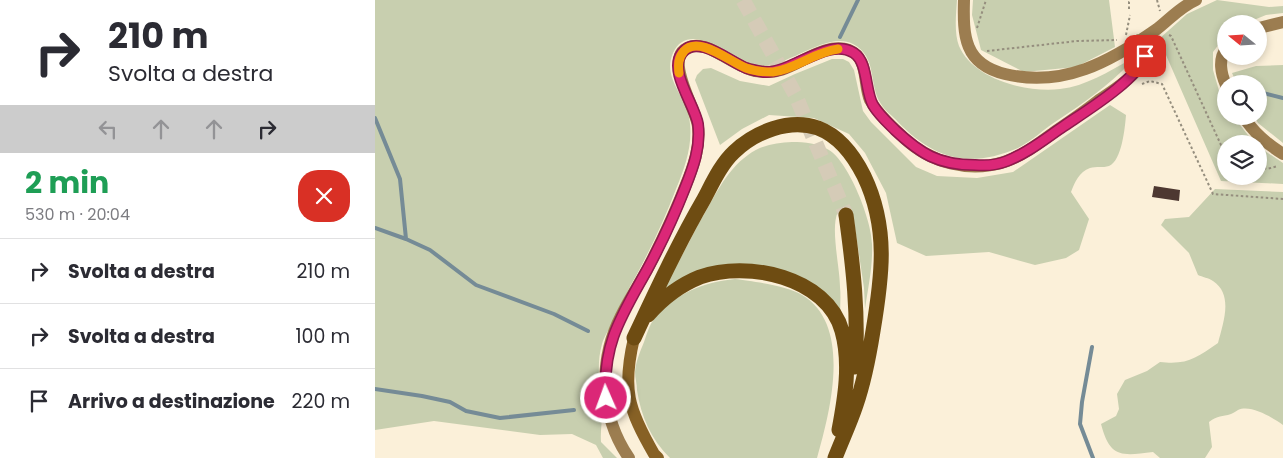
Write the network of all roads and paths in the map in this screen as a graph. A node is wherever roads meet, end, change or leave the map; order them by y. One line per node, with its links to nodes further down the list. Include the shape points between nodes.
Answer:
1 (964, 0): 13 (street, via 965,38 971,54 990,69 1020,77 1043,79 1081,71)
2 (986, 0): 10 (path)
3 (1131, 0): 5 (path)
4 (1196, 0): 9 (street)
5 (1129, 9)
6 (1130, 15): 12 (path)
7 (1283, 22): 8 (street)
8 (1267, 26)
9 (1158, 28): 13 (street); 17 (path, via 1171,36)
10 (976, 31)
11 (1119, 40): 14 (path)
12 (1125, 40)
13 (1139, 40): 24 (street, via 1145,48 1143,62 1136,72 1111,92 1016,157 979,166 944,163 906,140 879,114 868,95 860,59 845,49 830,50 779,71 765,72 745,68 705,47 687,48 679,58 678,68 697,119 698,148 689,179 666,232 620,317 607,360 605,380 610,419)
14 (985, 51)
15 (1137, 86): 21 (path, via 1150,81 1162,84 1213,194)
16 (1249, 125): 18 (street, via 1266,143)
17 (1217, 136)
18 (1283, 154)
19 (1283, 164): 20 (path)
20 (1267, 169)
21 (1283, 199)
22 (845, 215): 26 (highway, via 853,266 855,363 851,404)
23 (634, 338): 25 (main road, via 627,378 629,398 635,418); 26 (highway, via 656,306 675,290 701,277 744,271 776,276 807,288 824,300 842,331 846,393); 26 (highway, via 673,254 725,162 734,152 761,133 781,126 816,127 825,131 845,146 861,170 875,204 882,260 871,343 857,404)
24 (629, 458)
25 (658, 458)
26 (835, 458)

